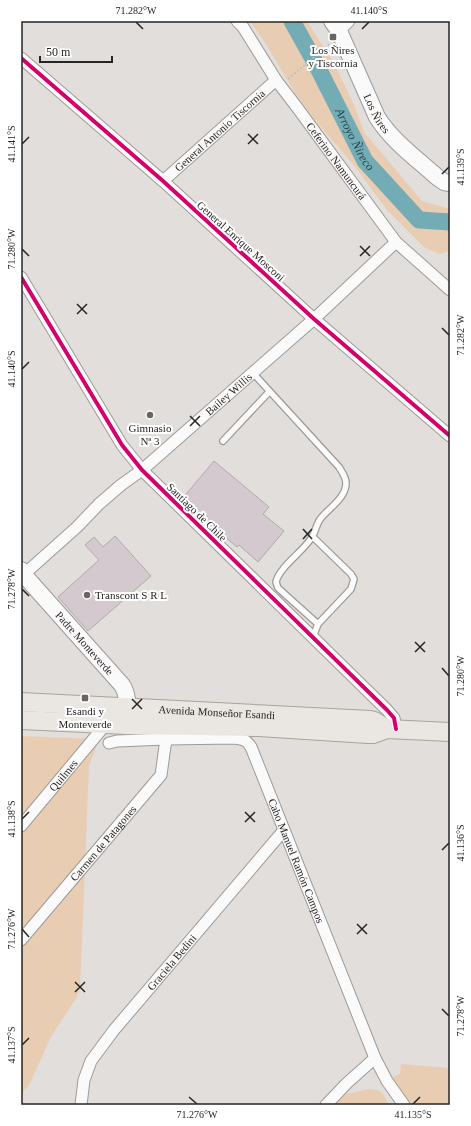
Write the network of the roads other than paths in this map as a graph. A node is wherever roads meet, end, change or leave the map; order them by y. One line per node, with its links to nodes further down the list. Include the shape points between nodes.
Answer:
1 (236, 21): 4 (street, Ceferino Namuncurá, via 243,26)
2 (340, 24): 6 (street, Los Ñires, via 377,117 383,126 437,177)
3 (21, 58): 5 (street, General Enrique Mosconi)
4 (276, 80): 5 (street, General Antonio Tiscornia); 7 (street, Ceferino Namuncurá)
5 (163, 181): 10 (street, General Enrique Mosconi)
6 (450, 183)
7 (396, 242): 9 (street, Ceferino Namuncurá); 10 (street, Bailey Willis)
8 (21, 277): 15 (street, Santiago de Chile, via 122,445)
9 (450, 290)
10 (314, 319): 11 (street, Bailey Willis); 13 (street, General Enrique Mosconi)
11 (253, 373): 12 (lane); 15 (street, Bailey Willis)
12 (269, 392): 14 (lane); 16 (lane, via 345,476 345,490 322,517)
13 (450, 436)
14 (223, 441)
15 (142, 470): 17 (street, Bailey Willis, via 120,485 77,527); 19 (street, Santiago de Chile)
16 (313, 537): 18 (lane, via 352,574 354,579 351,589); 18 (lane, via 279,574 276,582 278,588)
17 (22, 574): 21 (street, Padre Monteverde, via 122,685 126,691)
18 (318, 624): 19 (lane)
19 (313, 638): 26 (street, Santiago de Chile, via 394,718)
20 (21, 702): 21 (main road, Avenida Monseñor Esandi)
21 (127, 707): 24 (main road, Avenida Monseñor Esandi); 25 (street, Padre Monteverde)
22 (21, 720): 23 (main road, Avenida Monseñor Esandi)
23 (106, 724): 25 (main road, Avenida Monseñor Esandi); 29 (street, Quilmes)
24 (165, 724): 25 (main road, Avenida Monseñor Esandi); 26 (main road, Avenida Monseñor Esandi, via 370,720); 28 (street, Cabo Manuel Ramón Campos); 30 (street, Cabo Manuel Ramón Campos, via 246,740); 31 (street, Carmen de Patagones, via 161,775)
25 (127, 725)
26 (392, 729): 27 (main road, Avenida Monseñor Esandi)
27 (450, 732)
28 (109, 743)
29 (21, 826)
30 (284, 830): 32 (street, Cabo Manuel Ramón Campos); 33 (street, Graciela Bedini, via 114,1030 90,1062 84,1080)
31 (21, 940)
32 (375, 1058): 34 (street); 35 (street, Cabo Manuel Ramón Campos)
33 (81, 1105)
34 (326, 1105)
35 (404, 1105)

